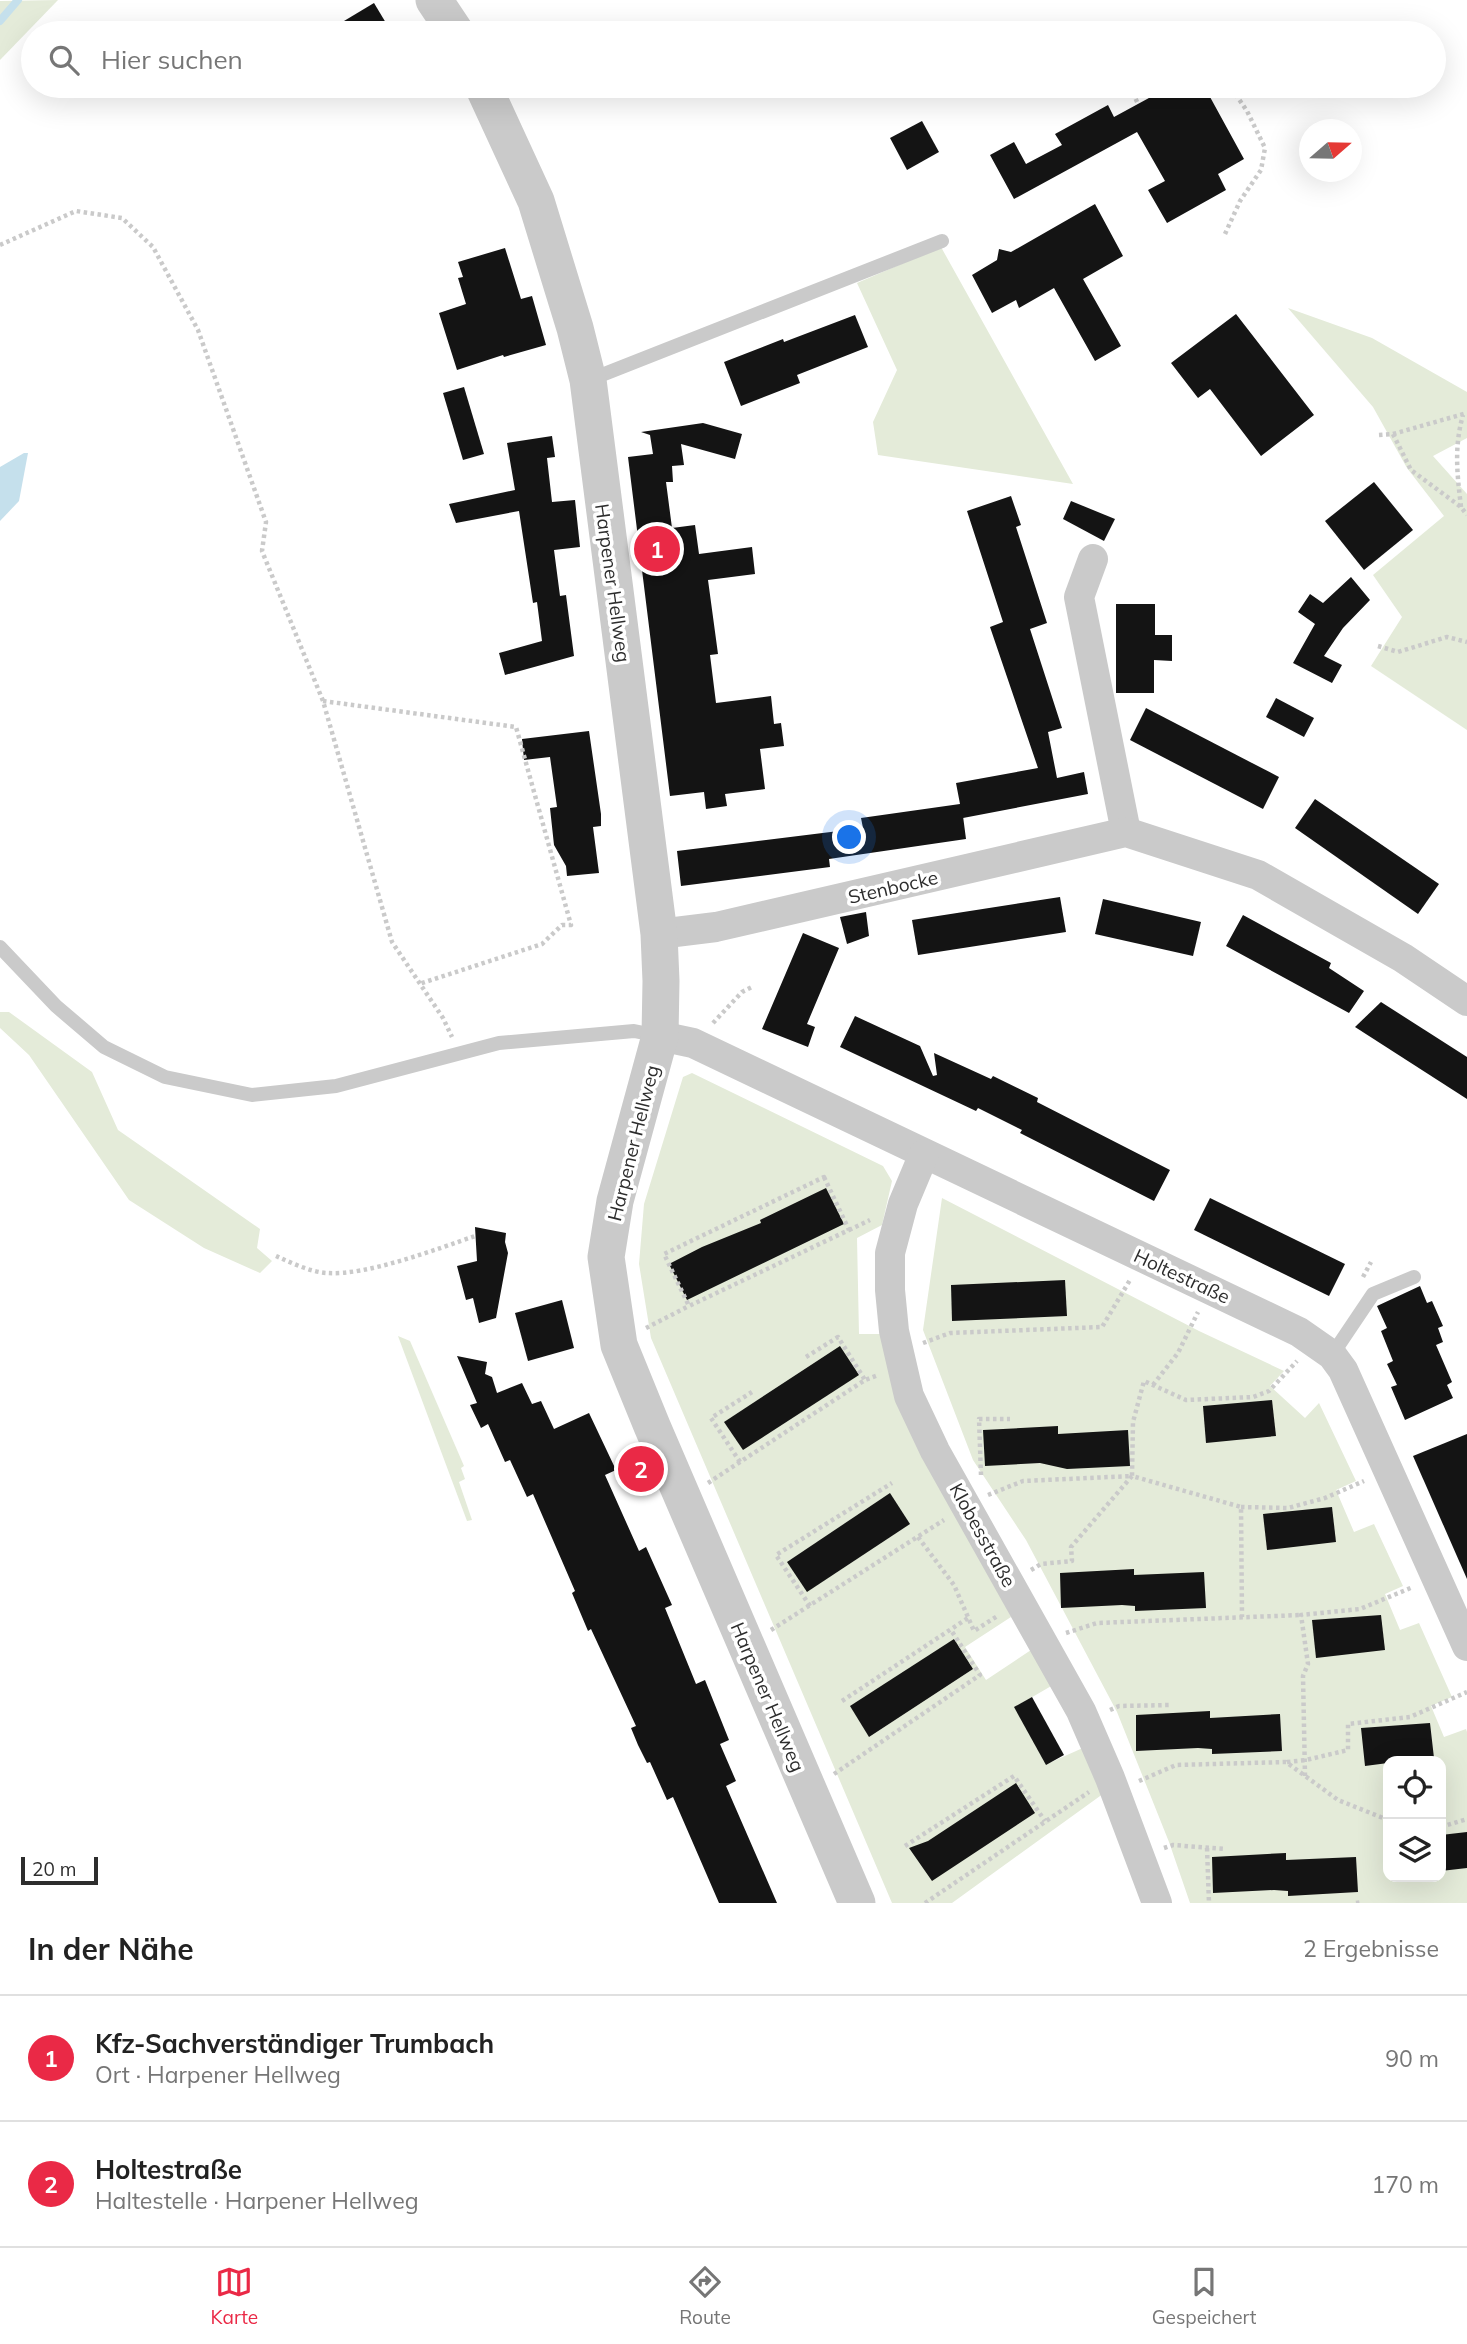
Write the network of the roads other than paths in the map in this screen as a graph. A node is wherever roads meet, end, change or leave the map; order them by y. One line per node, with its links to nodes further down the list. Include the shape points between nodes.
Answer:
1 (434, 0): 2 (street)
2 (448, 21)
3 (489, 98): 5 (street, Harpener Hellweg, via 536,201)
4 (942, 241): 5 (lane)
5 (588, 380): 8 (street, Harpener Hellweg)
6 (1093, 559): 7 (street, via 1079,597)
7 (1126, 832): 8 (street, Stenbocke, via 716,927); 10 (street, via 1258,875 1403,958)
8 (659, 934): 11 (street, Harpener Hellweg)
9 (0, 947): 11 (lane, via 56,1006 104,1047 165,1077 252,1095 336,1086 499,1043 634,1031)
10 (1467, 1001)
11 (660, 1036): 12 (street, Holtestraße, via 693,1043); 16 (street, Harpener Hellweg, via 615,1201 606,1256 619,1345)
12 (924, 1154): 14 (street, Holtestraße, via 1300,1332); 17 (street, Klobesstraße, via 902,1204 890,1253 899,1359 909,1396 1085,1721)
13 (1414, 1277): 14 (lane, via 1373,1294)
14 (1323, 1349): 15 (street, Holtestraße, via 1343,1370)
15 (1466, 1641)
16 (857, 1903)
17 (1157, 1903)

